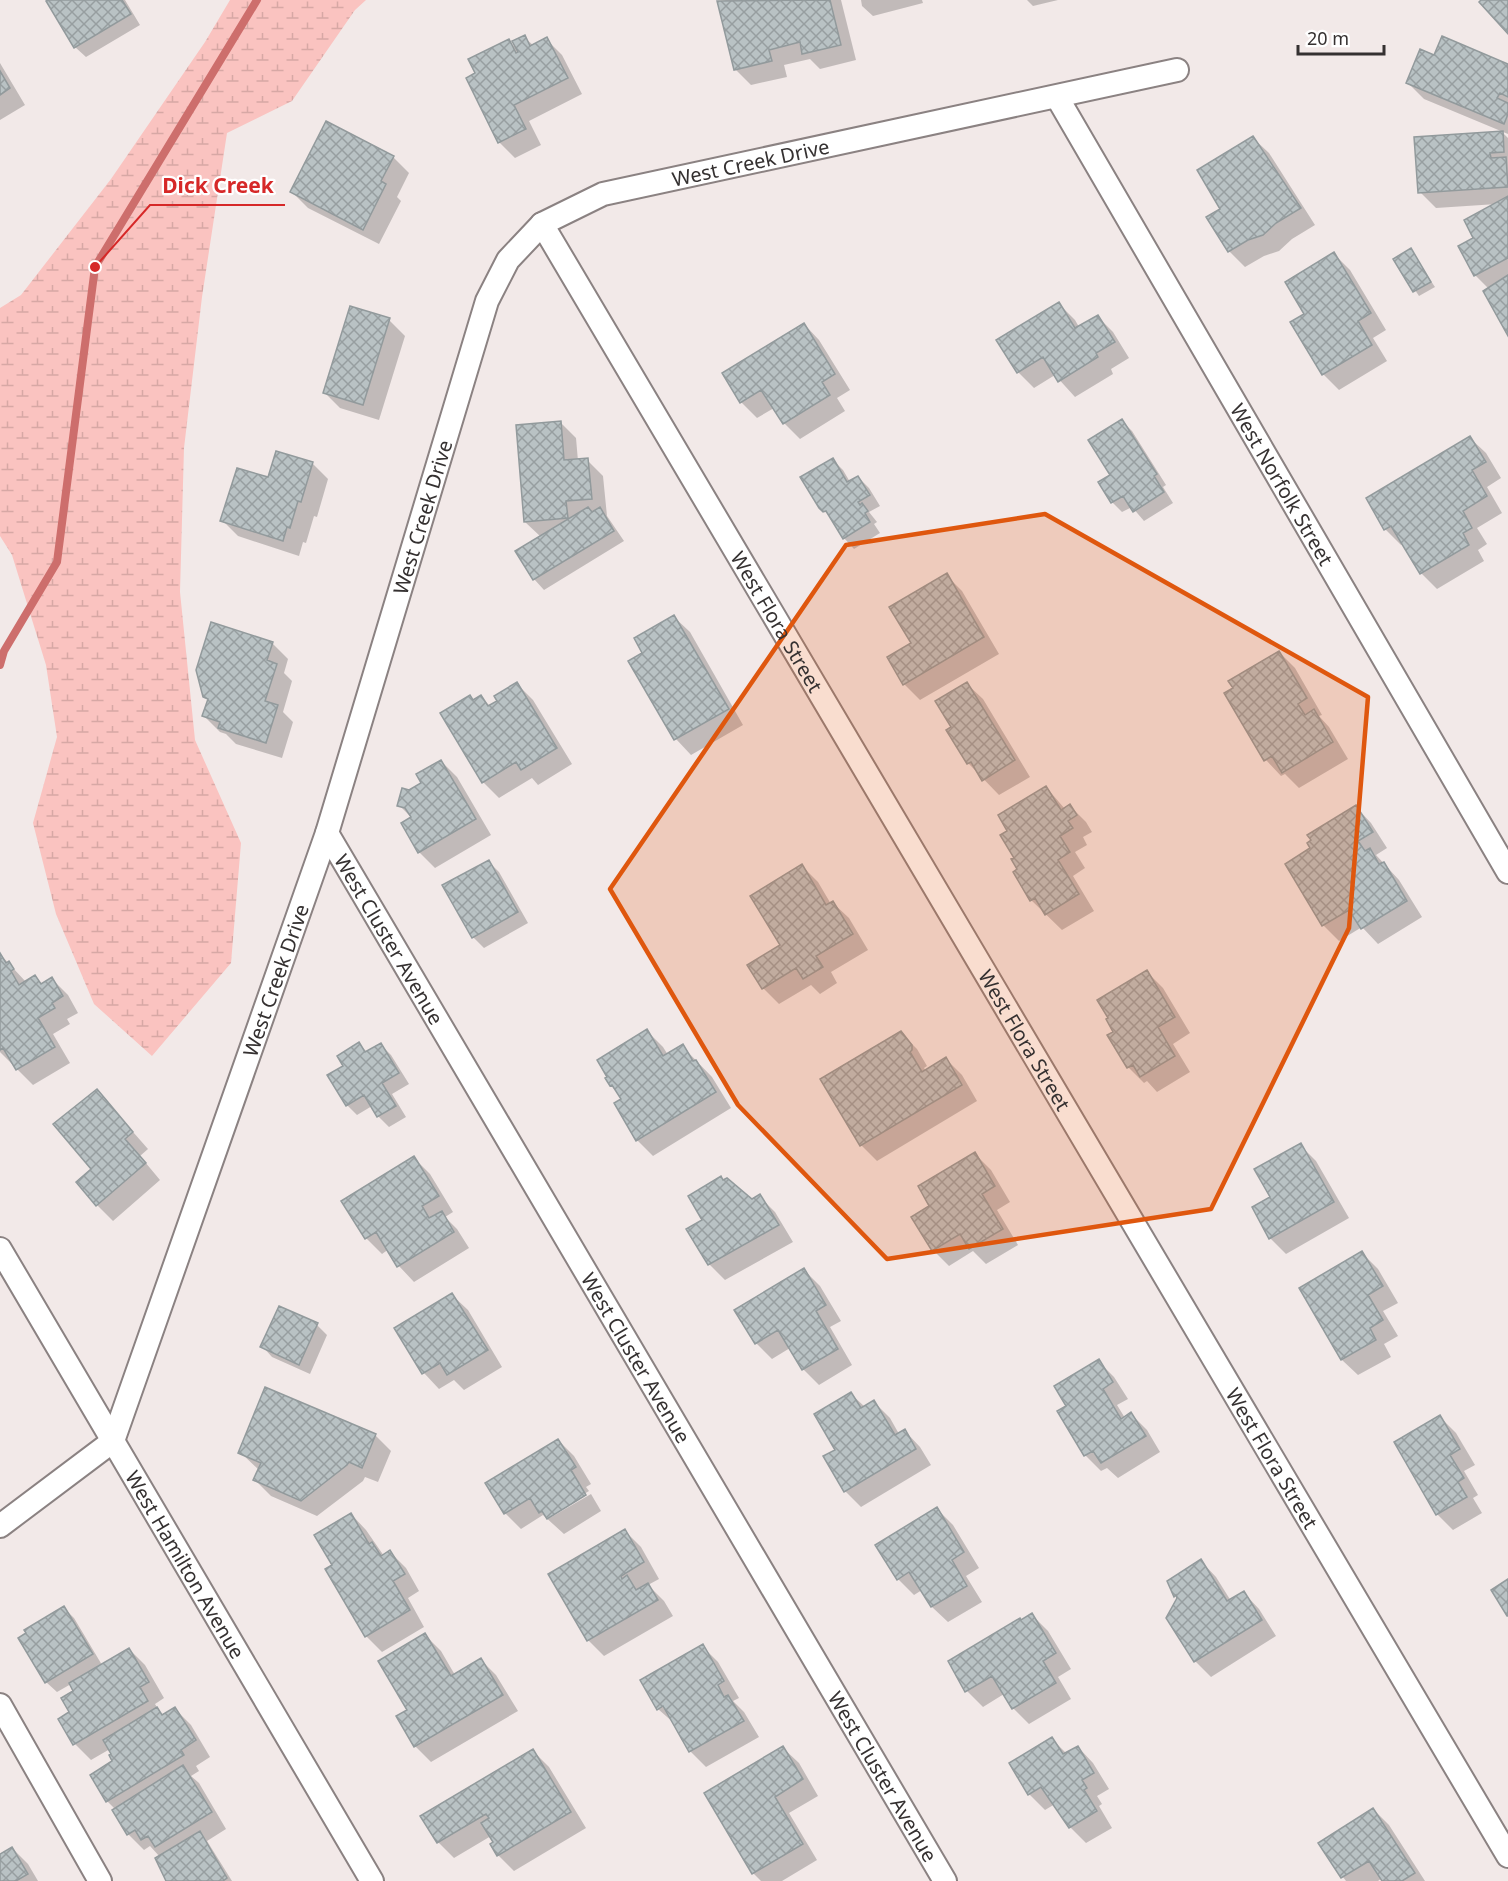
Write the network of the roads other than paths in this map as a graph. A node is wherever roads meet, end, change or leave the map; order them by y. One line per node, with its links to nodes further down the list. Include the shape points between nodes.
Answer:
1 (1177, 70): 2 (street, West Creek Drive)
2 (1057, 97): 3 (street, West Creek Drive, via 603,195); 5 (street, West Norfolk Street)
3 (542, 225): 4 (street, West Creek Drive, via 508,260 487,301); 10 (street, West Flora Street)
4 (327, 833): 7 (street, West Creek Drive); 13 (street, West Cluster Avenue)
5 (1508, 872)
6 (0, 1249): 7 (street, West Hamilton Avenue)
7 (113, 1441): 8 (street); 12 (street, West Hamilton Avenue)
8 (0, 1526)
9 (0, 1705): 11 (street)
10 (1508, 1856)
11 (100, 1881)
12 (372, 1881)
13 (945, 1881)

